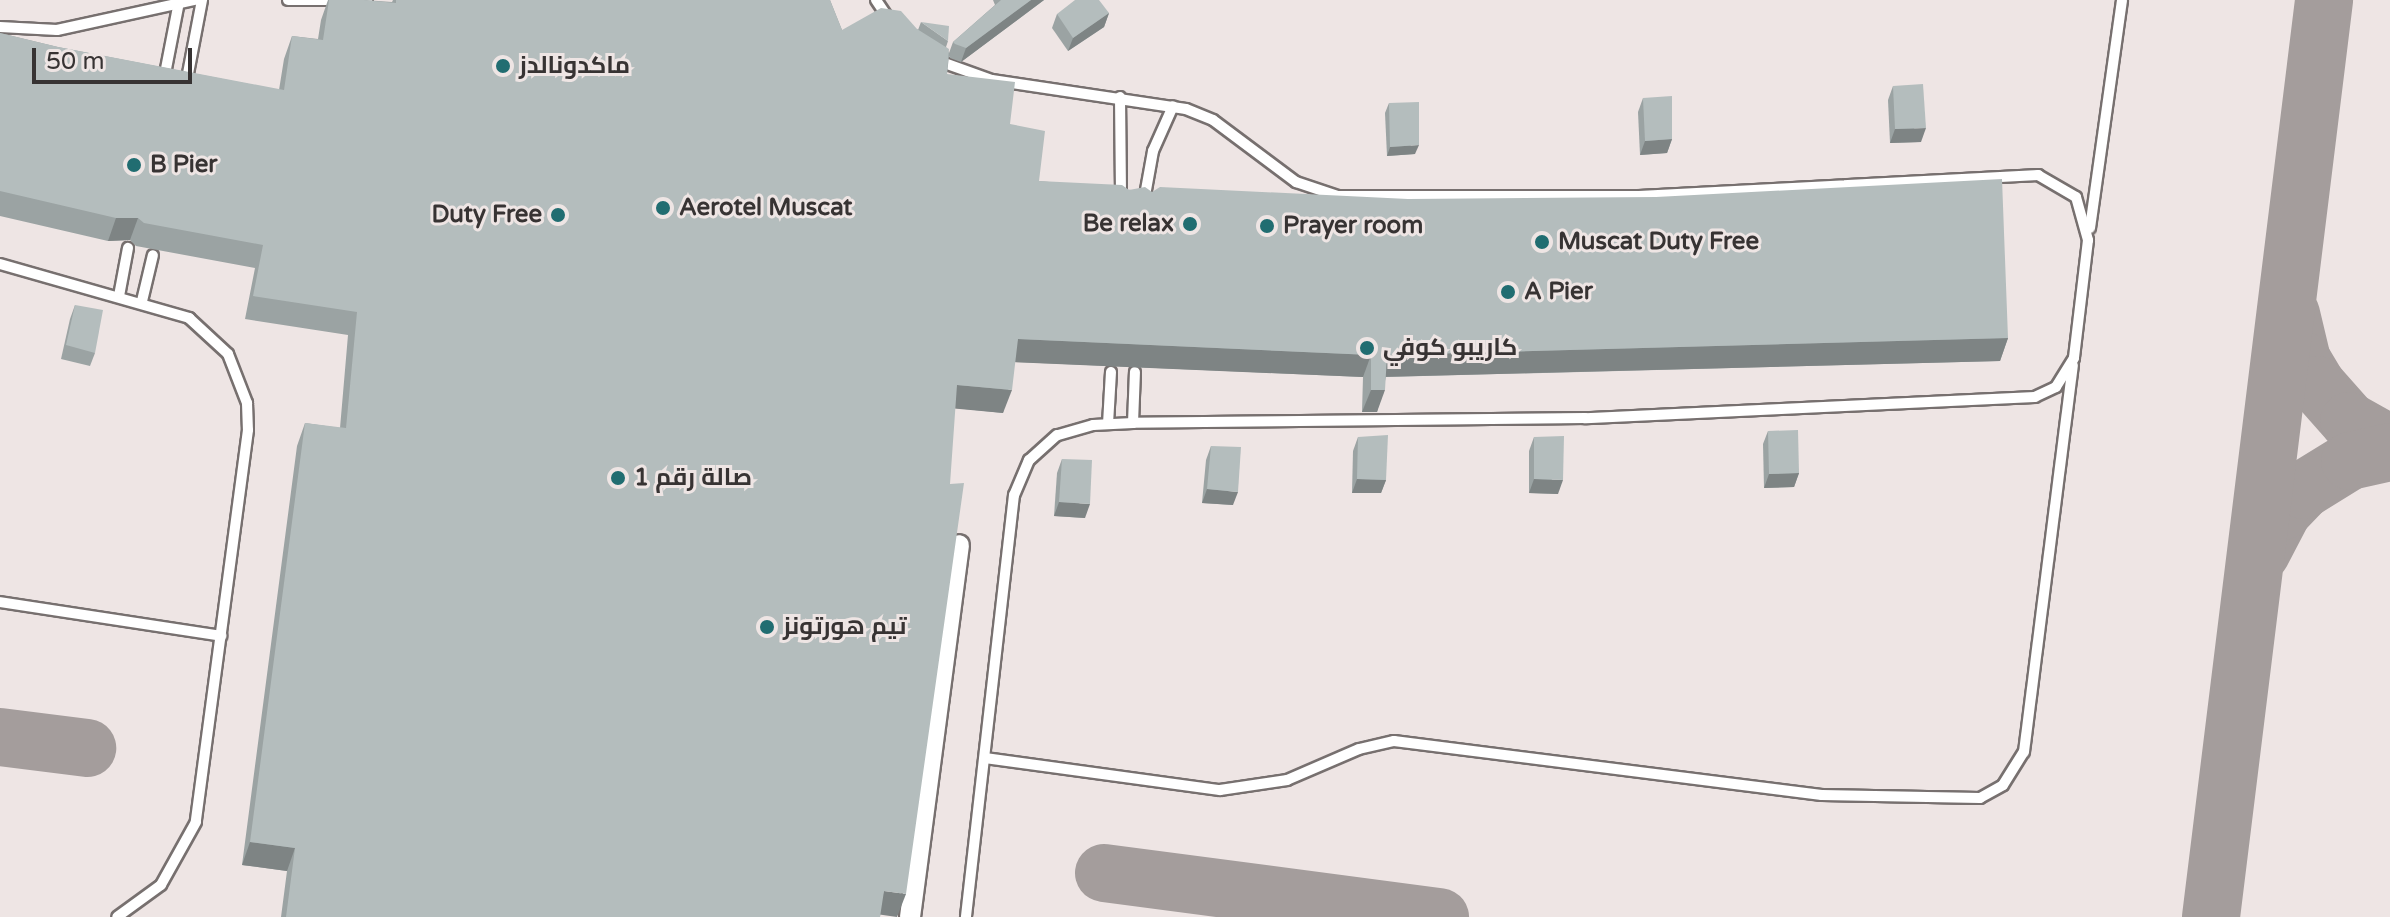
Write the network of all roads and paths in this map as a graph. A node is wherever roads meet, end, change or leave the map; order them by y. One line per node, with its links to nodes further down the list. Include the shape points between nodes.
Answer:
1 (195, 0): 7 (lane)
2 (202, 0): 12 (lane)
3 (288, 0): 4 (lane)
4 (367, 0)
5 (876, 0): 9 (lane)
6 (2122, 0): 17 (lane)
7 (179, 2): 8 (lane, via 88,26); 11 (lane)
8 (0, 27)
9 (900, 32)
10 (927, 56): 13 (lane, via 992,80)
11 (164, 82)
12 (185, 86)
13 (1120, 97): 14 (lane); 15 (lane)
14 (1173, 106): 16 (lane, via 1153,151); 17 (lane, via 1213,120 1296,182 1338,196 1639,196 2038,175 2076,197)
15 (1121, 205)
16 (1144, 207)
17 (2088, 240): 23 (lane)
18 (128, 248): 21 (lane)
19 (153, 255): 22 (lane)
20 (0, 264): 21 (lane)
21 (119, 296): 22 (lane)
22 (142, 301): 30 (lane, via 189,318 211,334 240,377 247,403)
23 (2074, 358): 26 (lane, via 2056,387 2023,399 1585,418); 31 (lane, via 2024,752 2003,785 1980,798 1822,795 1394,741 1359,749 1287,780 1220,790)
24 (1111, 372): 27 (lane)
25 (1135, 372): 26 (lane)
26 (1133, 423): 27 (lane)
27 (1108, 424): 31 (lane, via 1057,435 1020,477)
28 (959, 545): 33 (street)
29 (0, 602): 30 (lane)
30 (221, 636): 32 (lane, via 196,822 188,845 161,885)
31 (985, 758): 34 (lane)
32 (117, 917)
33 (910, 917)
34 (966, 917)

